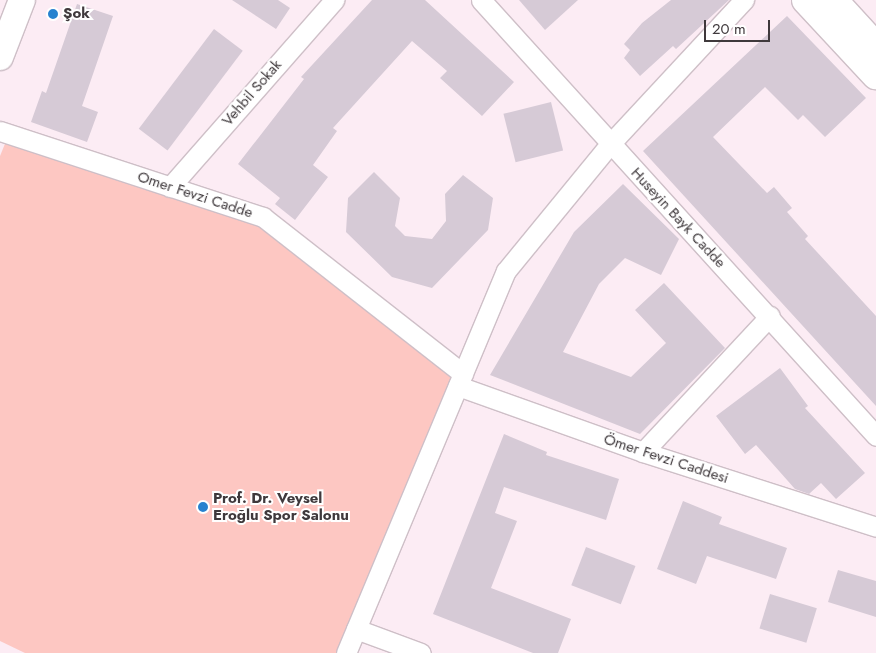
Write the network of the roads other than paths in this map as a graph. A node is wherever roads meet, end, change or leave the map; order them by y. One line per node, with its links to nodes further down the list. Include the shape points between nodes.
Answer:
1 (22, 0): 8 (main road)
2 (334, 0): 12 (street, Vehbil Sokak)
3 (481, 0): 11 (street, Huseyin Bayk Cadde)
4 (744, 0): 11 (street)
5 (806, 0): 9 (main road)
6 (833, 0): 7 (main road)
7 (876, 47)
8 (0, 57)
9 (876, 76)
10 (0, 131): 12 (street, Omer Fevzi Cadde)
11 (610, 144): 13 (street, Huseyin Bayk Cadde); 14 (street, via 506,271)
12 (170, 187): 14 (street, Omer Fevzi Cadde, via 264,217)
13 (770, 316): 15 (street, Huseyin Bayk Cadde); 16 (street)
14 (460, 380): 16 (street, Ömer Fevzi Caddesi); 18 (street)
15 (876, 436)
16 (643, 452): 17 (street, Ömer Fevzi Caddesi)
17 (876, 527)
18 (356, 629): 19 (street); 20 (street)
19 (346, 653)
20 (421, 653)

